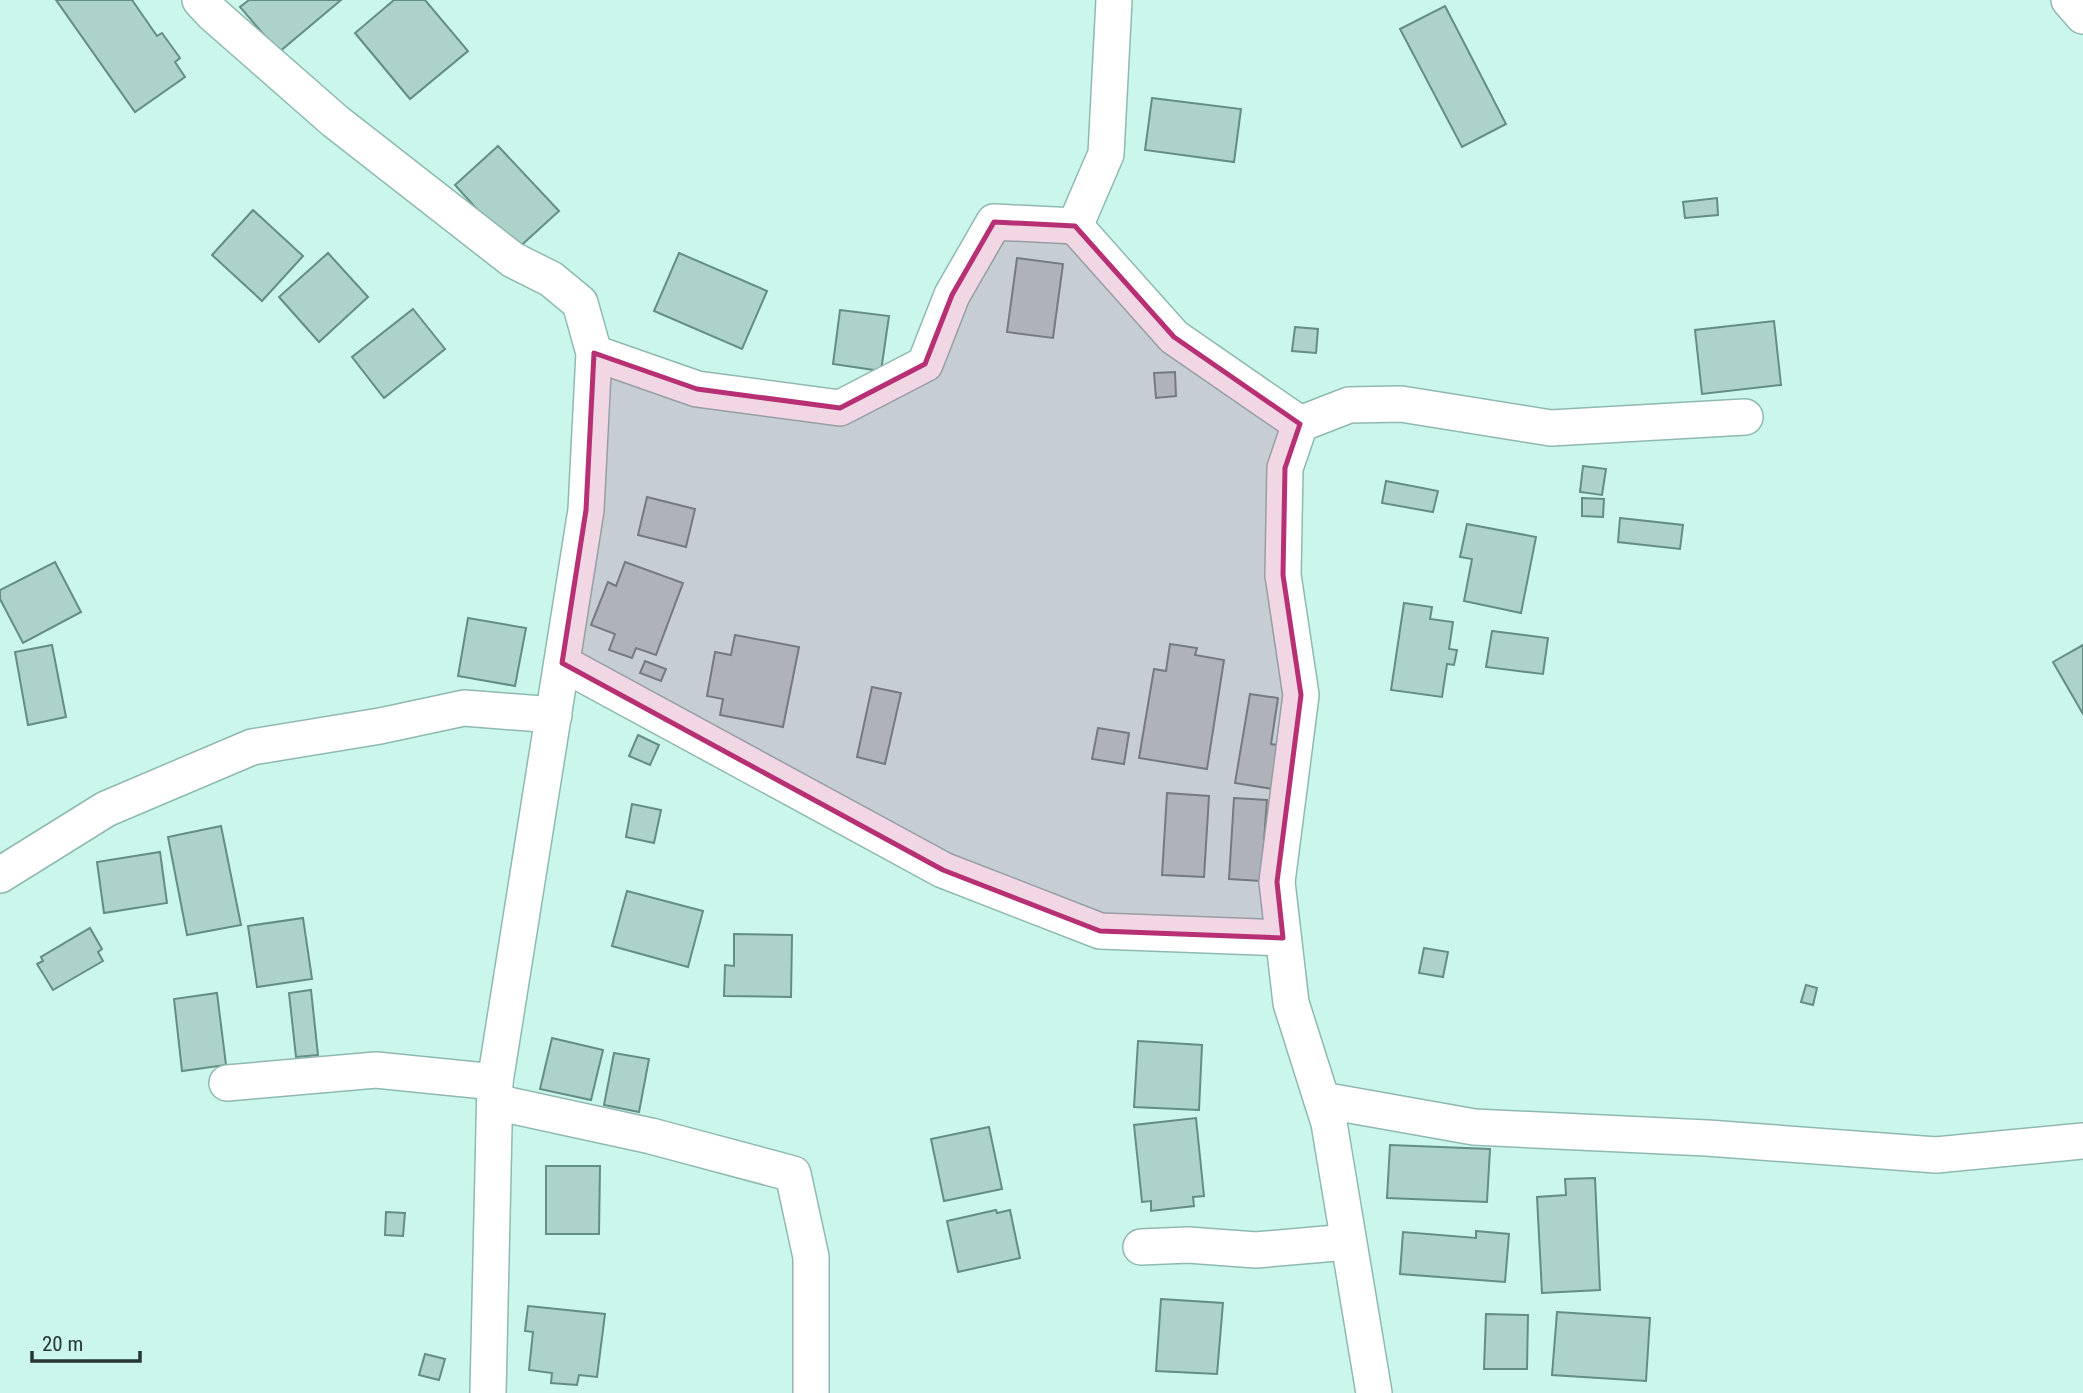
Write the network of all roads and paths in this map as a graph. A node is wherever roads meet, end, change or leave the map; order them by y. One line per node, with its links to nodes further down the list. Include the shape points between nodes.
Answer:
1 (200, 0): 6 (street, via 335,121 513,260 551,279 580,303)
2 (1114, 0): 5 (street, via 1106,154)
3 (2069, 0): 4 (street)
4 (2083, 16)
5 (1075, 226): 6 (street, via 994,222 952,295 925,364 840,408 697,389); 8 (street, via 1174,337)
6 (594, 353): 9 (street, via 586,509)
7 (1745, 417): 8 (street, via 1551,428 1388,404 1349,405)
8 (1300, 424): 12 (street, via 1285,468 1283,575 1301,695 1276,882)
9 (562, 663): 10 (street); 12 (street, via 943,870 1100,931)
10 (554, 715): 11 (street, via 464,708 252,747 106,809); 14 (street)
11 (0, 875)
12 (1283, 938): 15 (street, via 1291,1003)
13 (227, 1083): 14 (street, via 376,1070)
14 (495, 1092): 19 (street); 20 (street, via 793,1174 811,1257)
15 (1322, 1100): 16 (street, via 1474,1127 1937,1155); 17 (street)
16 (2083, 1141)
17 (1348, 1242): 18 (street, via 1256,1250); 21 (street)
18 (1141, 1247)
19 (488, 1393)
20 (811, 1393)
21 (1374, 1393)

